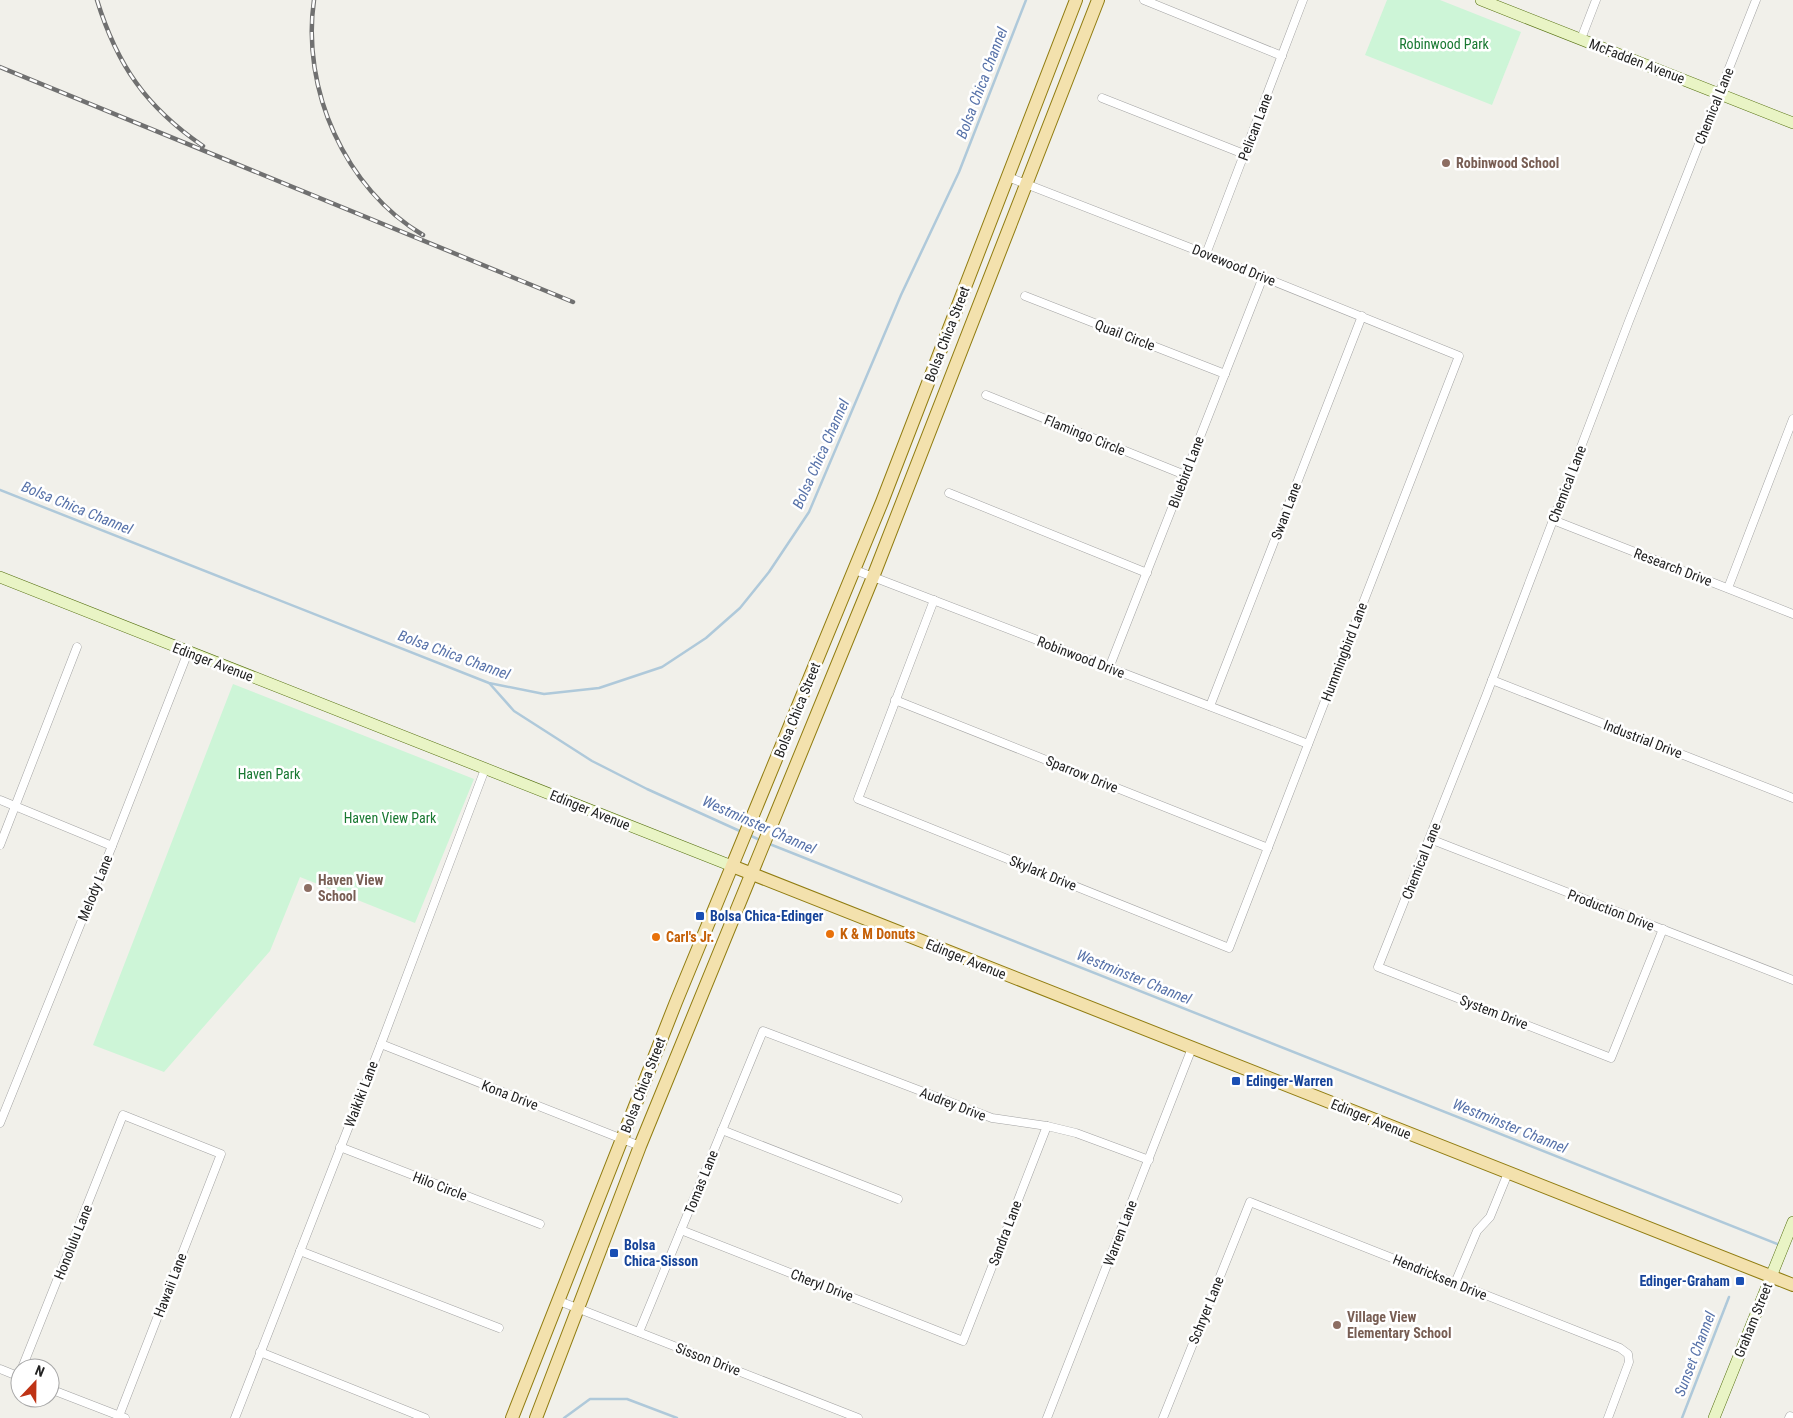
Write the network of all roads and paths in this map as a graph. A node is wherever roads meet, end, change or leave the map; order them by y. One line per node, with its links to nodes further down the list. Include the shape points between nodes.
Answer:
1 (1076, 0): 14 (main road, Bolsa Chica Street)
2 (1098, 0): 15 (main road, Bolsa Chica Street)
3 (1144, 0): 9 (street)
4 (1303, 0): 9 (street, Pelican Lane)
5 (1481, 0): 8 (main road, McFadden Avenue)
6 (1596, 0): 8 (street)
7 (1756, 0): 10 (street, Chemical Lane)
8 (1581, 39): 10 (main road, McFadden Avenue)
9 (1282, 56): 13 (street, Pelican Lane)
10 (1719, 93): 12 (main road, McFadden Avenue); 26 (street, Chemical Lane)
11 (1102, 98): 13 (street)
12 (1793, 123)
13 (1244, 154): 16 (street, Pelican Lane)
14 (1008, 177): 15 (street, Dovewood Drive); 27 (main road, Bolsa Chica Street)
15 (1027, 184): 16 (street, Dovewood Drive); 29 (main road, Bolsa Chica Street)
16 (1206, 254): 17 (street, Dovewood Drive)
17 (1263, 277): 19 (street, Dovewood Drive); 21 (street, Bluebird Lane)
18 (1025, 296): 21 (street, Quail Circle)
19 (1362, 316): 20 (street, Dovewood Drive); 39 (street, Swan Lane)
20 (1459, 356): 40 (street, Hummingbird Lane)
21 (1225, 374): 24 (street, Bluebird Lane)
22 (986, 395): 24 (street, Flamingo Circle)
23 (1793, 419): 31 (street)
24 (1185, 474): 28 (street, Bluebird Lane)
25 (949, 493): 28 (street)
26 (1553, 520): 31 (street, Research Drive); 37 (street, Chemical Lane)
27 (854, 570): 29 (street, Robinwood Drive); 49 (main road, Bolsa Chica Street)
28 (1146, 573): 36 (street, Bluebird Lane)
29 (873, 577): 32 (street, Robinwood Drive); 50 (main road, Bolsa Chica Street)
30 (0, 578): 35 (main road, Edinger Avenue)
31 (1728, 588): 33 (street, Research Drive)
32 (934, 600): 36 (street, Robinwood Drive); 38 (street)
33 (1793, 614)
34 (77, 647): 44 (street)
35 (188, 652): 41 (main road, Edinger Avenue); 47 (street, Melody Lane)
36 (1109, 668): 39 (street, Robinwood Drive)
37 (1492, 680): 42 (street, Industrial Drive); 45 (street, Chemical Lane)
38 (896, 700): 48 (street, Sparrow Drive); 52 (street, Skylark Drive, via 858,799)
39 (1210, 706): 40 (street, Robinwood Drive)
40 (1308, 744): 48 (street, Hummingbird Lane)
41 (485, 769): 49 (main road, Edinger Avenue); 58 (street, Waikiki Lane)
42 (1793, 798)
43 (0, 800): 44 (street)
44 (15, 806): 46 (street); 47 (street)
45 (1430, 839): 51 (street, Production Drive); 53 (street, Chemical Lane)
46 (0, 845)
47 (112, 846): 60 (street, Melody Lane)
48 (1268, 848): 52 (street, Hummingbird Lane)
49 (732, 866): 50 (main road, Edinger Avenue); 55 (main road, Bolsa Chica Street)
50 (751, 874): 56 (main road, Bolsa Chica Street); 59 (main road, Edinger Avenue)
51 (1663, 930): 53 (street, System Drive, via 1610,1058); 54 (street, Production Drive)
52 (1229, 948)
53 (1378, 967)
54 (1793, 980)
55 (676, 1002): 56 (main road); 63 (main road, Bolsa Chica Street)
56 (696, 1009): 64 (main road, Bolsa Chica Street)
57 (763, 1031): 61 (street, Audrey Drive, via 992,1118); 62 (street, Tomas Lane)
58 (381, 1044): 63 (street, Kona Drive); 65 (street, Waikiki Lane)
59 (1192, 1048): 67 (street, Warren Lane); 68 (main road, Edinger Avenue)
60 (0, 1123)
61 (1047, 1126): 67 (street, Audrey Drive, via 1076,1133); 82 (street, Sandra Lane)
62 (722, 1130): 69 (street); 73 (street, Tomas Lane)
63 (622, 1139): 64 (street, Kona Drive); 78 (main road, Bolsa Chica Street)
64 (640, 1146): 79 (main road, Bolsa Chica Street)
65 (340, 1147): 71 (street, Hilo Circle); 74 (street, Waikiki Lane)
66 (221, 1154): 84 (street, Honolulu Lane, via 123,1116); 86 (street, Hawaii Lane)
67 (1148, 1160): 92 (street, Warren Lane)
68 (1508, 1173): 75 (main road, Edinger Avenue); 76 (street, via 1490,1217 1477,1230)
69 (898, 1199)
70 (1250, 1202): 76 (street, Hendricksen Drive); 93 (street, Schryer Lane)
71 (540, 1224)
72 (1791, 1226): 75 (main road, Graham Street)
73 (681, 1230): 81 (street, Tomas Lane); 82 (street, Cheryl Drive)
74 (300, 1251): 80 (street); 83 (street, Waikiki Lane)
75 (1771, 1276): 77 (main road, Edinger Avenue); 95 (main road, Graham Street)
76 (1455, 1283): 94 (street, Hendricksen Drive, via 1620,1348 1628,1354 1629,1362)
77 (1793, 1285)
78 (559, 1301): 79 (street, Sisson Drive); 89 (main road, Bolsa Chica Street)
79 (578, 1309): 81 (street, Sisson Drive); 90 (main road, Bolsa Chica Street)
80 (499, 1328)
81 (639, 1332): 91 (street, Sisson Drive)
82 (964, 1340)
83 (260, 1352): 87 (street, Waikiki Lane); 88 (street)
84 (26, 1358)
85 (60, 1393): 86 (street)
86 (122, 1417)
87 (235, 1418)
88 (425, 1418)
89 (512, 1418)
90 (536, 1418)
91 (858, 1418)
92 (1047, 1418)
93 (1163, 1418)
94 (1608, 1418)
95 (1714, 1418)

